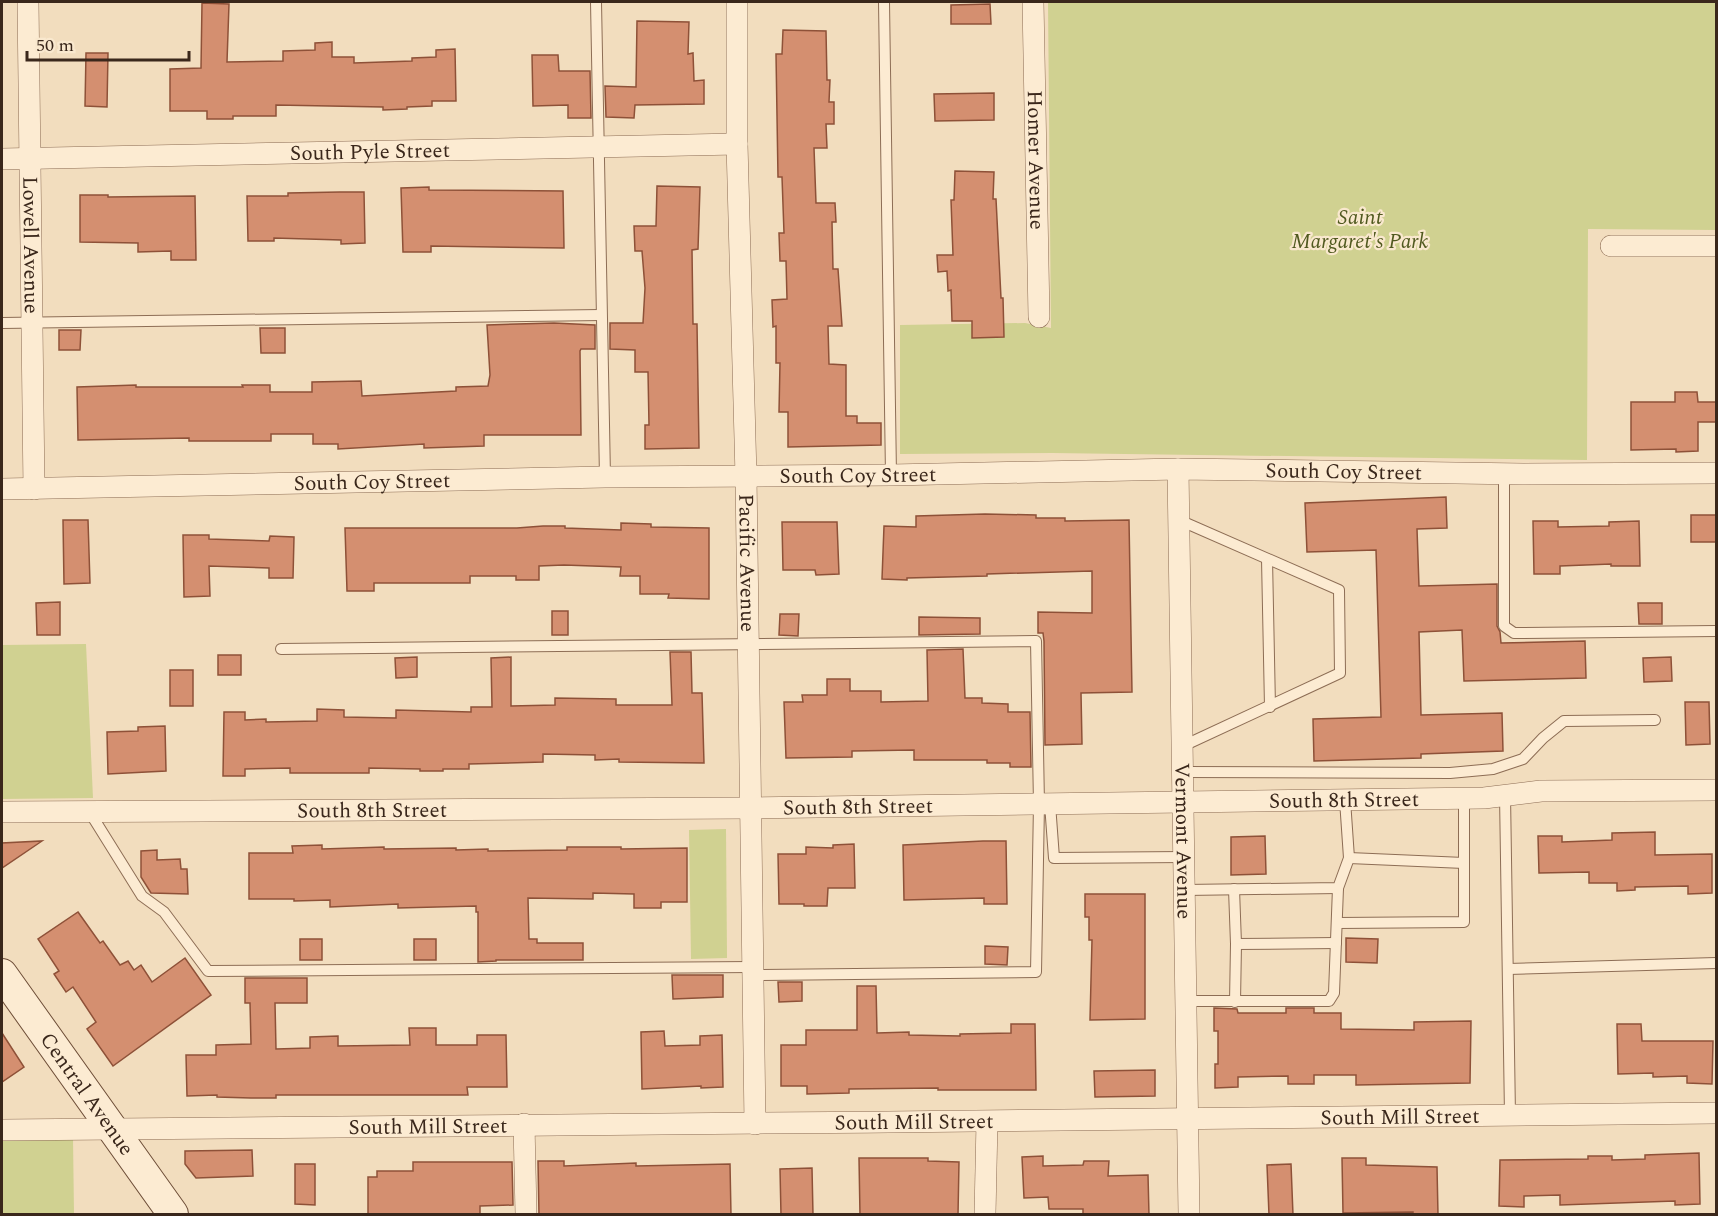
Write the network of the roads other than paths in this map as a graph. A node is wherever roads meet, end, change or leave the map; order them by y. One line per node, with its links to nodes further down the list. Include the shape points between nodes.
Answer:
1 (28, 2): 9 (street, Lowell Avenue)
2 (596, 2): 7 (lane)
3 (737, 2): 6 (street, Pacific Avenue)
4 (885, 2): 19 (lane)
5 (1033, 2): 13 (street, Homer Avenue)
6 (737, 144): 7 (street, South Pyle Street); 20 (street, Pacific Avenue)
7 (598, 146): 9 (street, South Pyle Street); 12 (lane)
8 (2, 159): 9 (street, South Pyle Street)
9 (30, 159): 14 (street, Lowell Avenue)
10 (1611, 246): 11 (street)
11 (1716, 246)
12 (601, 315): 14 (lane); 21 (lane)
13 (1039, 317)
14 (32, 322): 15 (lane); 23 (street, Lowell Avenue)
15 (2, 323)
16 (1178, 469): 18 (street, South Coy Street); 19 (street, South Coy Street); 24 (street, Vermont Avenue)
17 (1716, 473): 18 (street, South Coy Street)
18 (1504, 474): 26 (lane, via 1504,626 1514,633)
19 (891, 475): 20 (street, South Coy Street)
20 (746, 476): 21 (street, South Coy Street); 27 (street, Pacific Avenue)
21 (604, 477): 23 (street, South Coy Street)
22 (2, 489): 23 (street, South Coy Street)
23 (34, 489)
24 (1179, 520): 25 (lane); 31 (street, Vermont Avenue)
25 (1267, 558): 29 (lane); 29 (lane, via 1339,590 1340,673)
26 (1716, 631)
27 (748, 645): 28 (lane); 38 (lane, via 1036,641); 39 (street, Pacific Avenue)
28 (281, 649)
29 (1270, 707): 31 (lane)
30 (1655, 720): 32 (lane, via 1564,721 1523,759 1493,769 1450,773)
31 (1183, 746): 32 (street, Vermont Avenue)
32 (1184, 772): 37 (street, Vermont Avenue)
33 (1716, 790): 34 (street, South 8th Street, via 1541,791)
34 (1505, 795): 35 (street, South 8th Street); 52 (lane)
35 (1464, 798): 36 (street, South 8th Street); 44 (lane)
36 (1345, 800): 37 (street, South 8th Street); 43 (lane)
37 (1184, 802): 38 (street, South 8th Street); 42 (street, Vermont Avenue)
38 (1044, 804): 39 (street, South 8th Street); 42 (lane, via 1054,858); 53 (lane, via 1036,972)
39 (750, 808): 40 (street, South 8th Street); 53 (street, Pacific Avenue)
40 (89, 810): 41 (street, South 8th Street); 53 (lane, via 142,896 164,912 208,971)
41 (2, 812)
42 (1185, 857): 47 (street, Vermont Avenue)
43 (1349, 858): 44 (lane); 45 (lane)
44 (1464, 863): 48 (lane, via 1464,922)
45 (1338, 888): 46 (lane); 48 (lane)
46 (1234, 889): 47 (lane); 50 (lane)
47 (1185, 890): 55 (street, Vermont Avenue)
48 (1338, 923): 49 (lane)
49 (1336, 943): 50 (lane); 56 (lane, via 1334,993 1329,1001)
50 (1236, 944): 56 (lane)
51 (1716, 963): 52 (lane)
52 (1508, 969): 58 (lane)
53 (753, 971): 62 (street, Pacific Avenue)
54 (2, 974): 63 (main road, Central Avenue)
55 (1186, 1001): 56 (lane); 59 (street, Vermont Avenue)
56 (1235, 1002)
57 (1716, 1113): 58 (street, South Mill Street)
58 (1510, 1115): 59 (street, South Mill Street)
59 (1188, 1120): 60 (street, South Mill Street); 68 (street, Vermont Avenue)
60 (987, 1122): 62 (street, South Mill Street); 67 (street)
61 (524, 1124): 62 (street, South Mill Street); 63 (street, South Mill Street); 66 (street)
62 (755, 1124)
63 (111, 1129): 64 (street, South Mill Street); 65 (main road, Central Avenue)
64 (2, 1130)
65 (173, 1215)
66 (526, 1215)
67 (985, 1215)
68 (1189, 1215)

